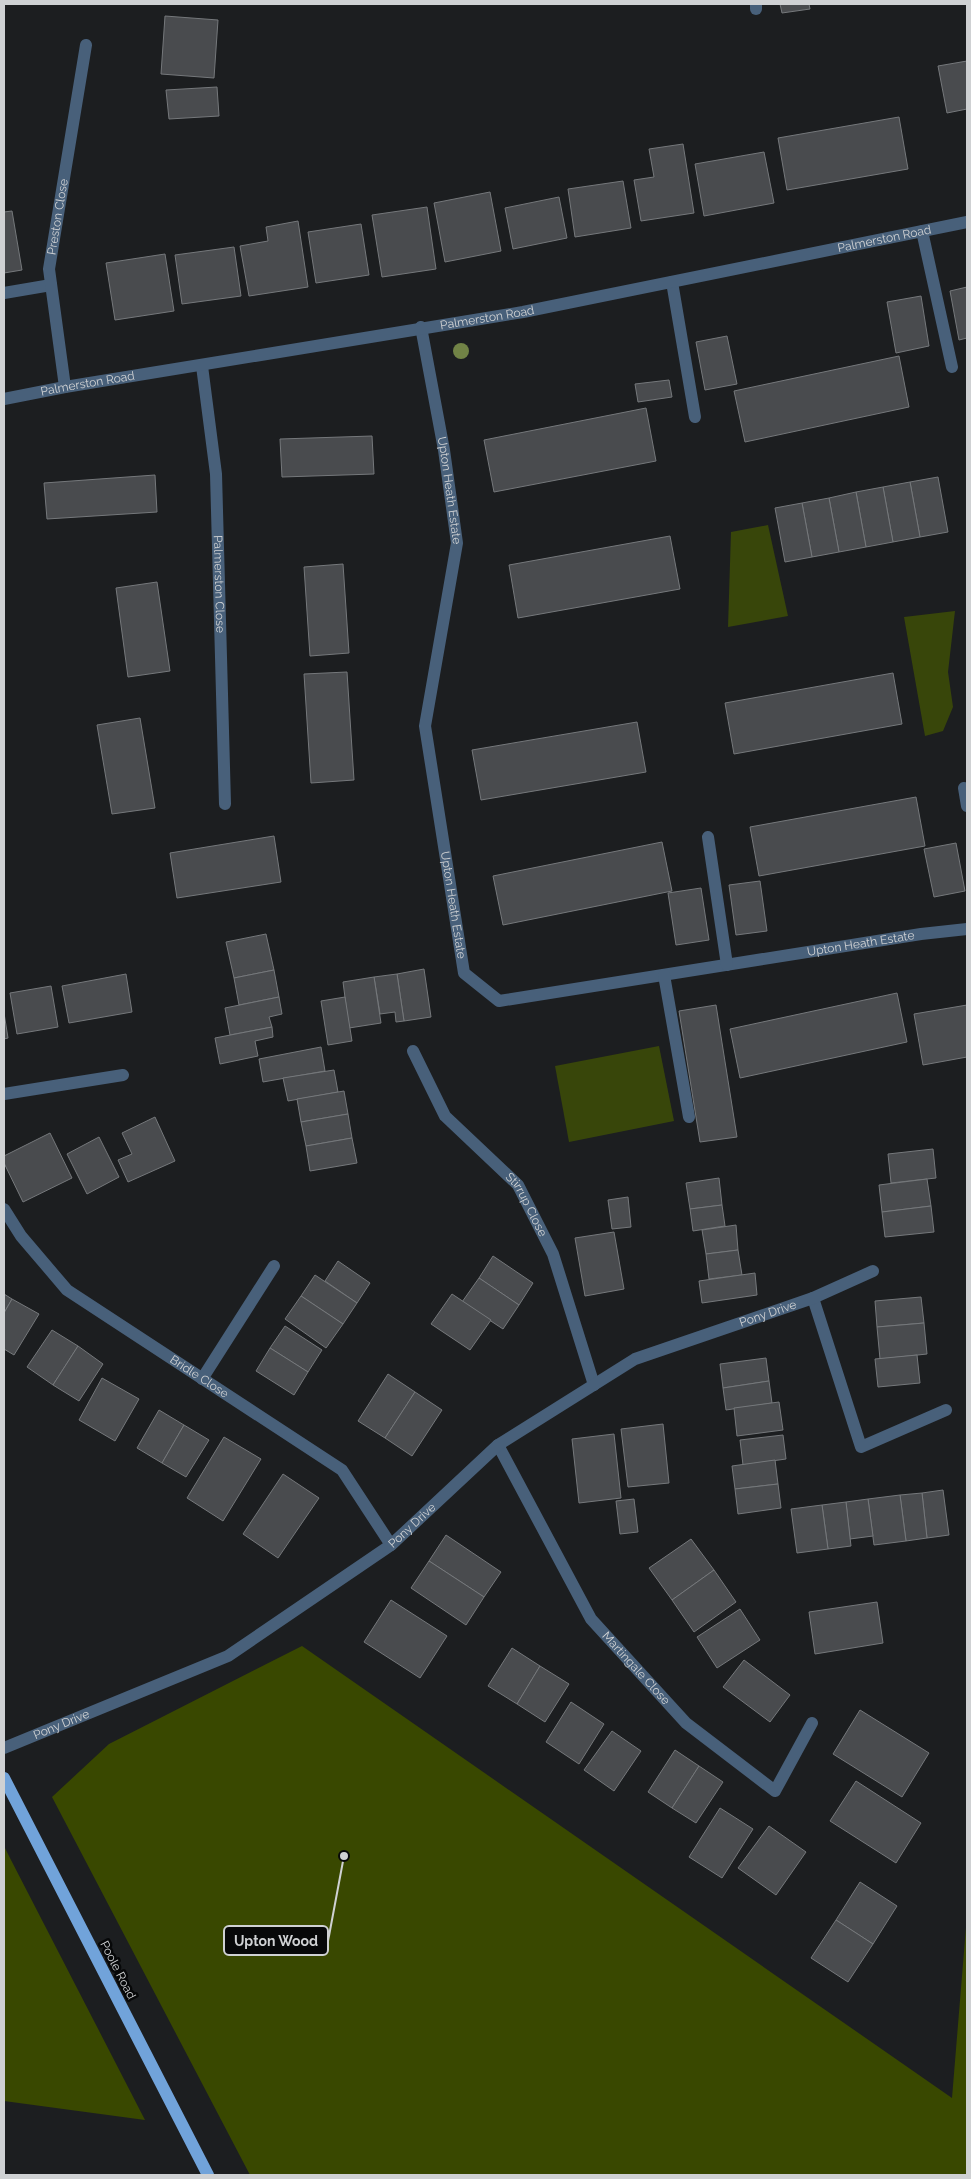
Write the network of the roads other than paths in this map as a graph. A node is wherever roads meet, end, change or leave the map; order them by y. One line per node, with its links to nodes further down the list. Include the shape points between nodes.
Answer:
1 (86, 45): 5 (street, Preston Close, via 49,269)
2 (967, 222): 3 (street, Palmerston Road)
3 (922, 231): 4 (street, Palmerston Road); 9 (street)
4 (672, 282): 7 (street, Palmerston Road, via 523,312); 12 (street)
5 (52, 285): 6 (street); 10 (street, Preston Close)
6 (4, 293)
7 (421, 327): 8 (street, Palmerston Road); 19 (street, Upton Heath Estate, via 457,543 425,726 464,973 498,1000)
8 (202, 366): 10 (street, Palmerston Road); 14 (street, Palmerston Close, via 216,474)
9 (952, 367)
10 (65, 387): 11 (street, Palmerston Road)
11 (4, 399)
12 (695, 417)
13 (964, 788): 15 (street)
14 (225, 804)
15 (967, 806)
16 (708, 837): 18 (street)
17 (967, 929): 18 (street, Upton Heath Estate)
18 (727, 965): 19 (street, Upton Heath Estate)
19 (664, 975): 23 (street)
20 (413, 1051): 29 (street, Stirrup Close, via 445,1116 518,1185 553,1254)
21 (123, 1075): 22 (street)
22 (4, 1094)
23 (689, 1117)
24 (4, 1209): 28 (street, Bridle Close, via 21,1236 67,1290)
25 (274, 1266): 28 (street)
26 (873, 1271): 27 (street, Pony Drive)
27 (813, 1298): 29 (street, Pony Drive, via 635,1360); 30 (street, Pony Drive, via 861,1447)
28 (202, 1379): 32 (street, Bridle Close, via 342,1470)
29 (594, 1385): 31 (street, Pony Drive)
30 (946, 1410)
31 (498, 1445): 32 (street, Pony Drive); 33 (street, Martingale Close, via 591,1619 686,1723 775,1791)
32 (391, 1545): 34 (street, Pony Drive, via 228,1656)
33 (812, 1723)
34 (4, 1748)
35 (4, 1778): 36 (main road, Poole Road)
36 (208, 2175)

